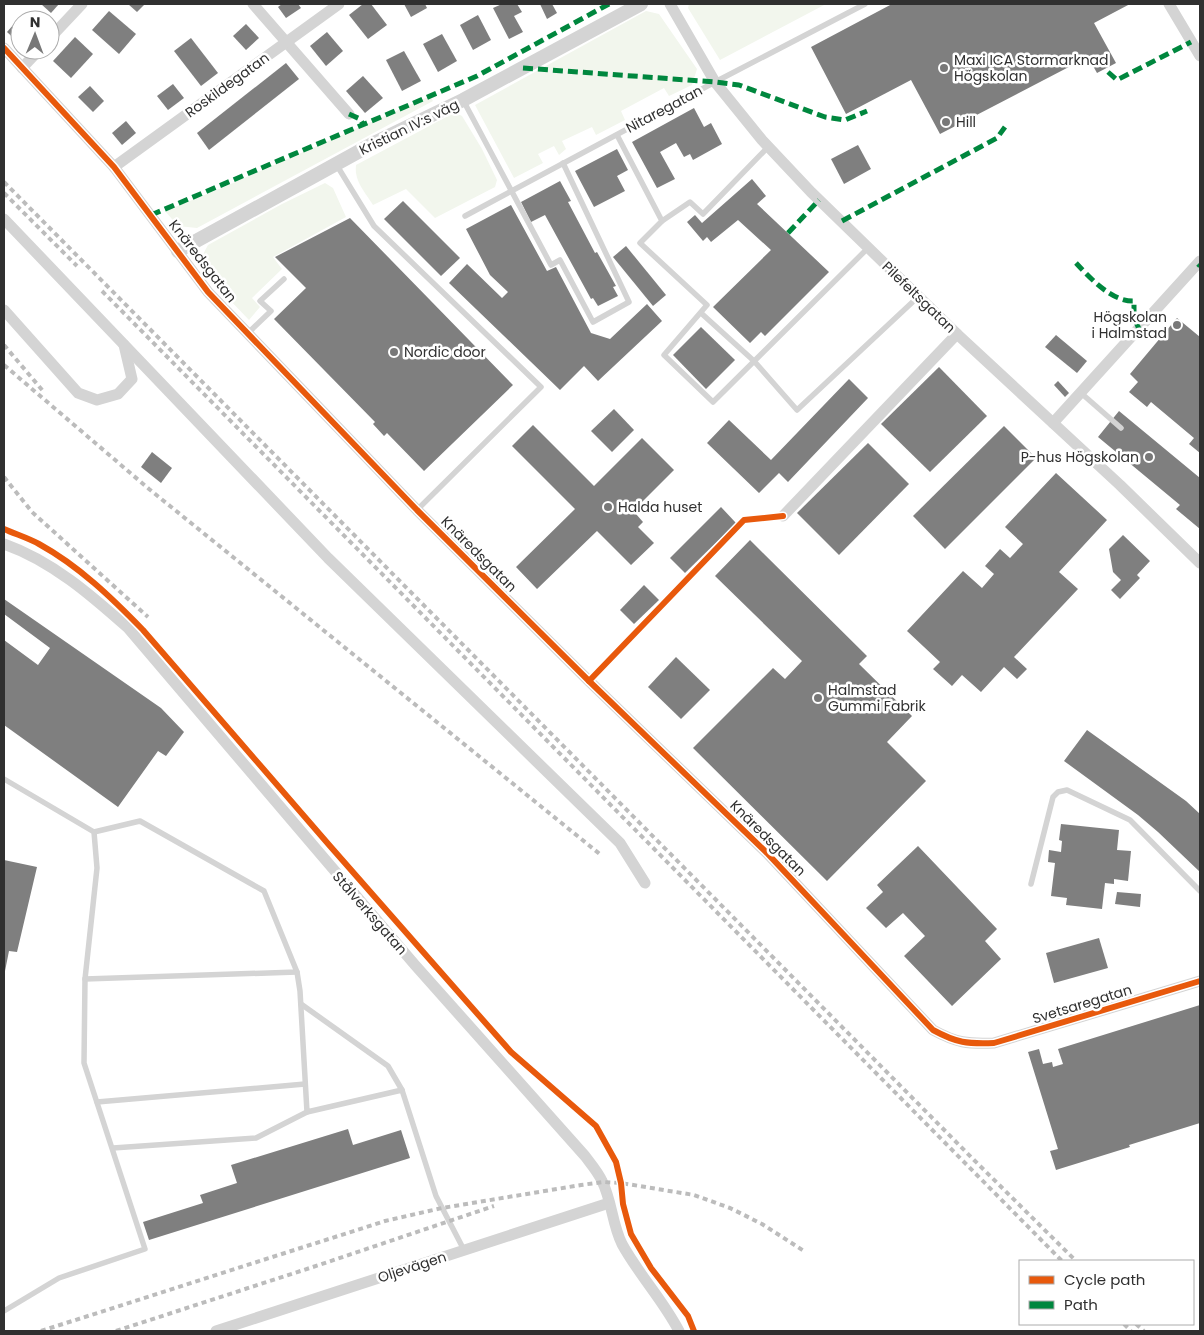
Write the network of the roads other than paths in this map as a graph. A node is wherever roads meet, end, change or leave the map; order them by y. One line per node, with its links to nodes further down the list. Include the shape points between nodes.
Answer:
1 (82, 4): 8 (street)
2 (253, 4): 9 (street)
3 (339, 4): 9 (street, Roskildegatan)
4 (670, 4): 14 (street, Pilefeltsgatan)
5 (865, 4): 14 (lane, Nitaregatan)
6 (1169, 4): 11 (street)
7 (633, 5): 15 (street, Kristian IV:s väg)
8 (60, 27)
9 (286, 42): 16 (street); 21 (street, Roskildegatan)
10 (4, 48): 13 (street, Knäredsgatan)
11 (1200, 56)
12 (30, 60): 13 (street)
13 (22, 68): 21 (street, Knäredsgatan)
14 (715, 82): 17 (lane, Nitaregatan); 18 (street, Pilefeltsgatan)
15 (463, 100): 20 (street, Kristian IV:s väg); 22 (lane)
16 (349, 114)
17 (617, 134): 19 (lane, Nitaregatan); 25 (lane)
18 (768, 147): 25 (lane, via 703,214 690,202); 26 (street, Pilefeltsgatan)
19 (563, 163): 22 (lane, Nitaregatan); 22 (lane, via 629,302 593,322 560,260 551,265)
20 (336, 164): 27 (street, Kristian IV:s väg); 40 (lane, via 374,226 541,387)
21 (114, 167): 27 (street, Knäredsgatan)
22 (511, 192): 23 (lane, Nitaregatan)
23 (465, 216)
24 (4, 219): 35 (street)
25 (662, 221): 32 (lane, via 640,243 707,306)
26 (869, 247): 30 (street, Pilefeltsgatan); 36 (lane)
27 (178, 251): 33 (street, Knäredsgatan, via 208,292)
28 (1200, 261): 37 (street)
29 (284, 278): 33 (lane, via 260,301 271,311)
30 (918, 296): 34 (street, Pilefeltsgatan); 36 (lane, via 797,410)
31 (4, 310): 35 (street, via 78,393 98,400 118,394 132,379)
32 (701, 313): 36 (lane); 36 (lane, via 664,355 712,402)
33 (248, 334): 40 (street, Knäredsgatan)
34 (957, 334): 38 (street, Pilefeltsgatan); 41 (street)
35 (124, 344): 46 (street, via 328,558 620,843)
36 (754, 361)
37 (1081, 393): 38 (street); 39 (lane)
38 (1053, 423): 43 (street, Pilefeltsgatan)
39 (1121, 428)
40 (417, 510): 53 (street, Knäredsgatan, via 767,853 933,1030)
41 (783, 516)
42 (4, 544): 59 (street, Stålverksgatan, via 54,569 90,594 128,628 415,966 585,1156 603,1182)
43 (1200, 563)
44 (4, 779): 45 (lane)
45 (94, 832): 49 (lane, via 140,821 264,891); 50 (lane, via 97,868)
46 (645, 883)
47 (1031, 884): 48 (lane, via 1053,797 1067,790 1130,820)
48 (1200, 892)
49 (297, 972): 50 (lane); 52 (lane)
50 (85, 979): 56 (lane, via 84,1063)
51 (1200, 981): 53 (street, Svetsaregatan, via 994,1043)
52 (301, 1004): 54 (lane); 55 (lane, via 388,1066)
53 (969, 1044)
54 (305, 1084): 56 (lane); 57 (lane)
55 (402, 1090): 57 (lane); 60 (lane, via 436,1196)
56 (97, 1102): 58 (lane)
57 (307, 1112): 58 (lane, via 256,1138)
58 (113, 1148): 61 (lane, via 145,1249 59,1278)
59 (609, 1203): 60 (street, Oljevägen); 63 (street, Stålverksgatan, via 622,1243)
60 (464, 1250): 62 (street, Oljevägen)
61 (4, 1311)
62 (216, 1331)
63 (679, 1331)

